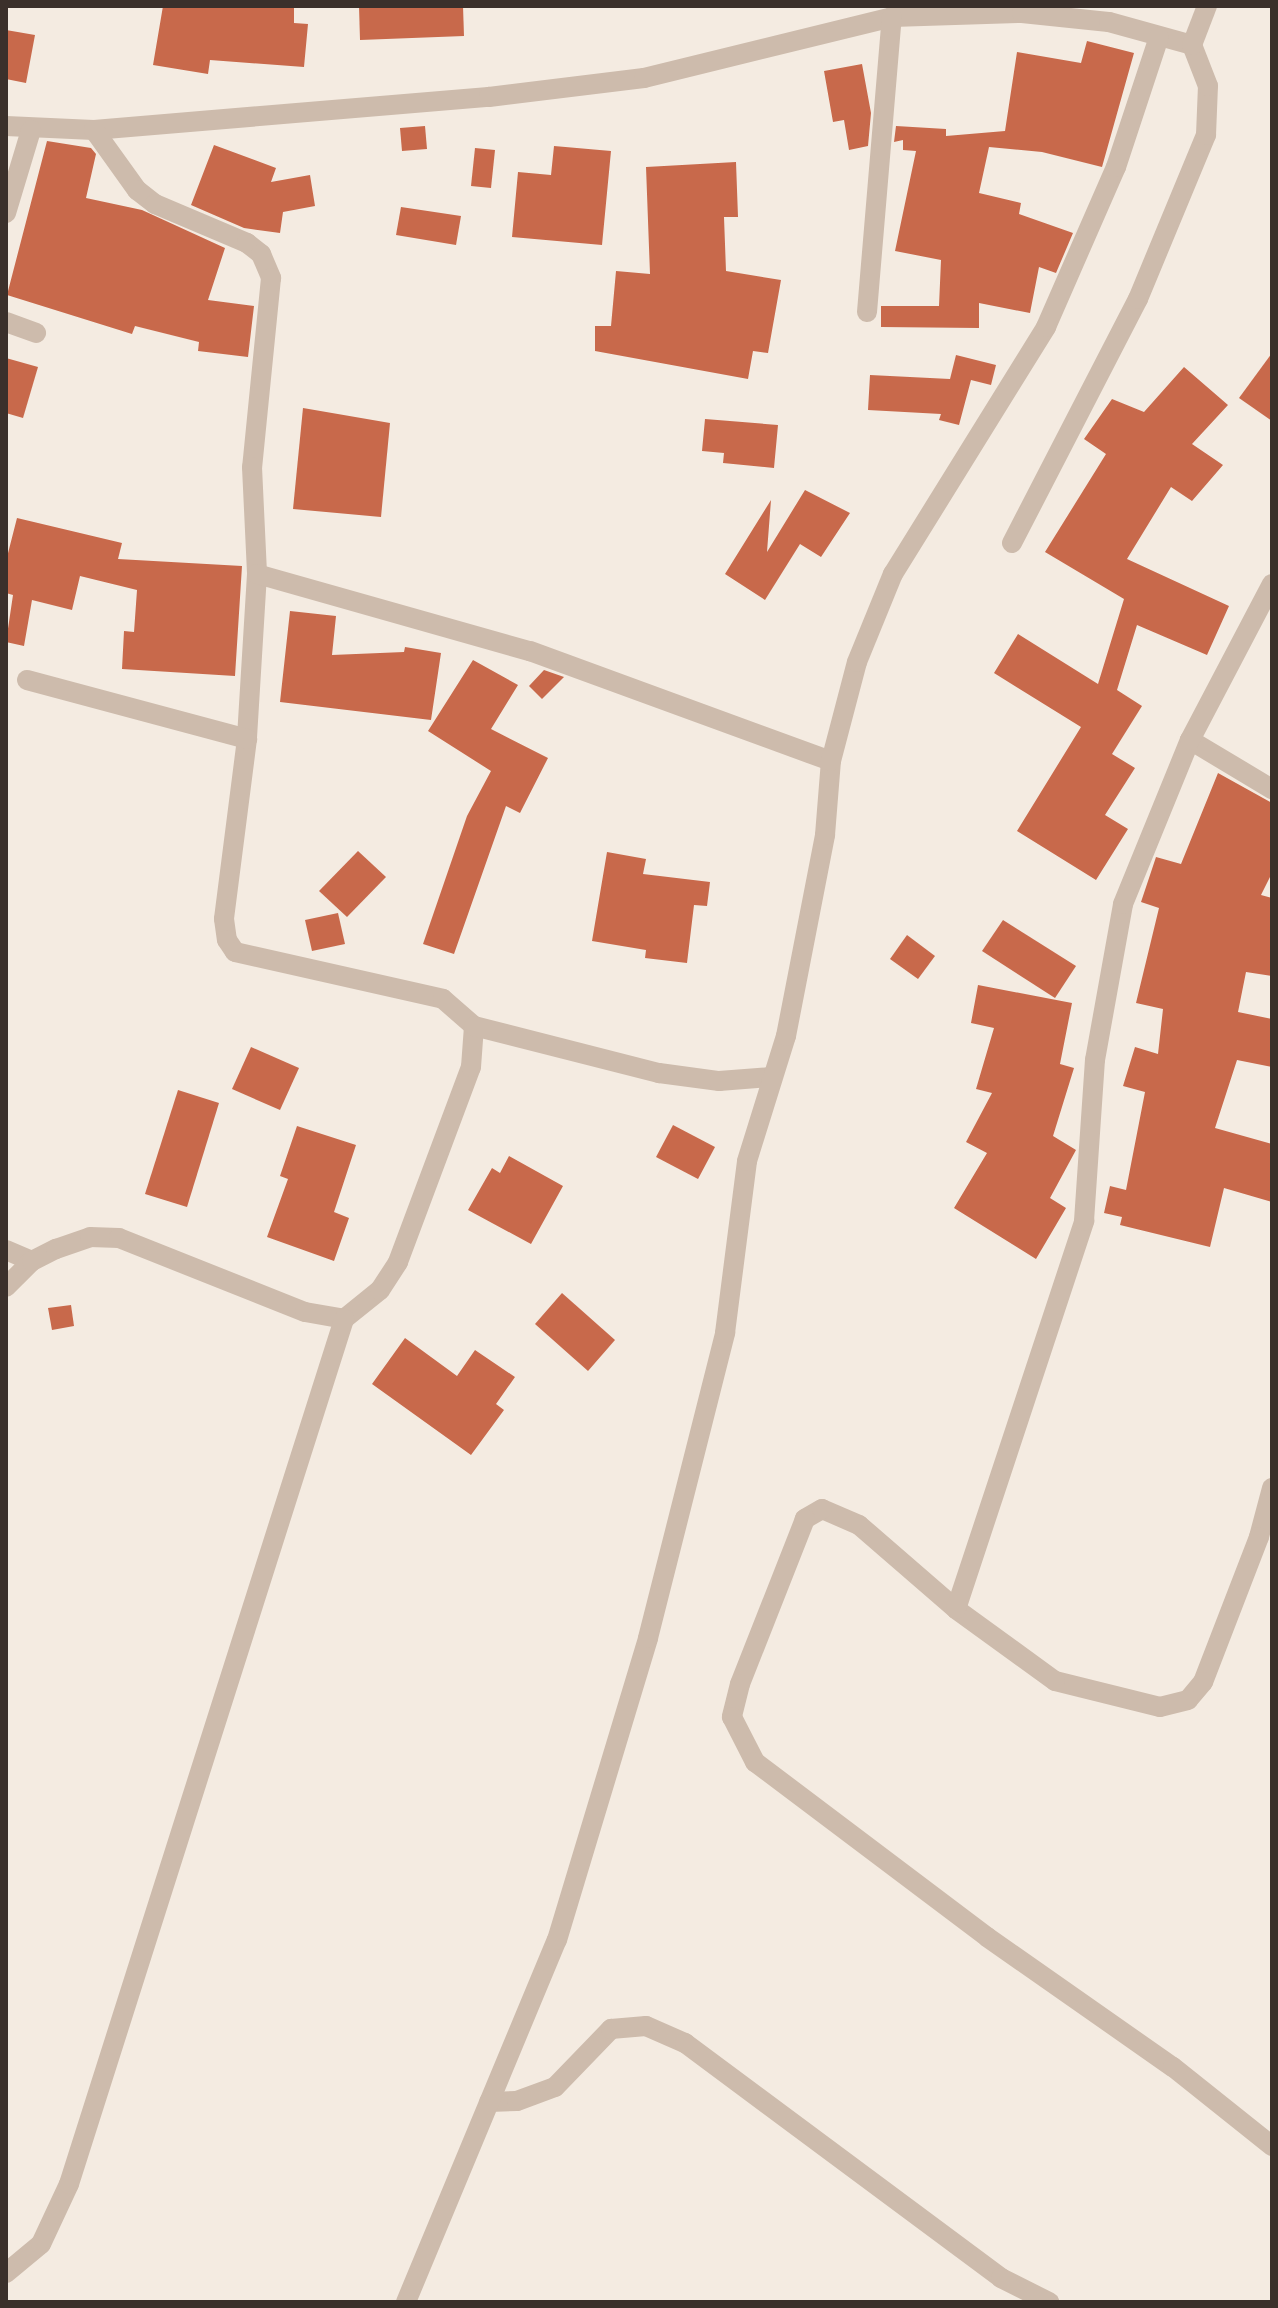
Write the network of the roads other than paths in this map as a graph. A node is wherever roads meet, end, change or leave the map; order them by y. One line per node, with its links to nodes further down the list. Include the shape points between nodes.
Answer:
1 (1207, 6): 5 (street)
2 (992, 9): 3 (street); 4 (street, via 1109,22)
3 (892, 17): 8 (street, via 644,78 489,97); 10 (street)
4 (1159, 37): 5 (street); 19 (street, via 1116,167 1046,327 893,574 857,662)
5 (1192, 45): 13 (street, via 1208,86 1206,135 1138,299)
6 (6, 126): 7 (street)
7 (31, 130): 8 (street); 9 (street)
8 (94, 130): 14 (street, via 137,190 155,204 247,243 261,254 271,278 252,467)
9 (6, 213)
10 (867, 312)
11 (6, 322): 12 (street)
12 (36, 333)
13 (1012, 543)
14 (257, 574): 17 (street); 19 (street, via 530,651)
15 (1272, 584): 18 (street)
16 (27, 680): 17 (street)
17 (247, 739): 21 (street, via 224,919 235,952 443,999)
18 (1190, 740): 20 (street); 28 (street, via 1123,904 1095,1060 1084,1221)
19 (831, 761): 22 (street, via 825,835 786,1036)
20 (1272, 789)
21 (474, 1026): 22 (street, via 659,1073 719,1081); 26 (street, via 471,1067 398,1262 380,1290)
22 (771, 1077): 29 (street, via 747,1161 725,1333 648,1638 557,1940)
23 (6, 1250): 24 (street)
24 (32, 1261): 25 (street); 26 (street, via 90,1237 119,1238 305,1312)
25 (6, 1287)
26 (344, 1319): 31 (street, via 69,2184 41,2244)
27 (1272, 1488): 28 (street, via 1203,1682 1188,1700 1160,1707 1055,1681)
28 (956, 1609): 30 (street, via 859,1525 822,1509 805,1519 732,1717 755,1762 987,1937 1173,2067)
29 (489, 2102): 32 (street); 33 (street, via 517,2101 555,2087 611,2029 646,2026 685,2043 1001,2278)
30 (1272, 2146)
31 (6, 2273)
32 (406, 2302)
33 (1049, 2302)

